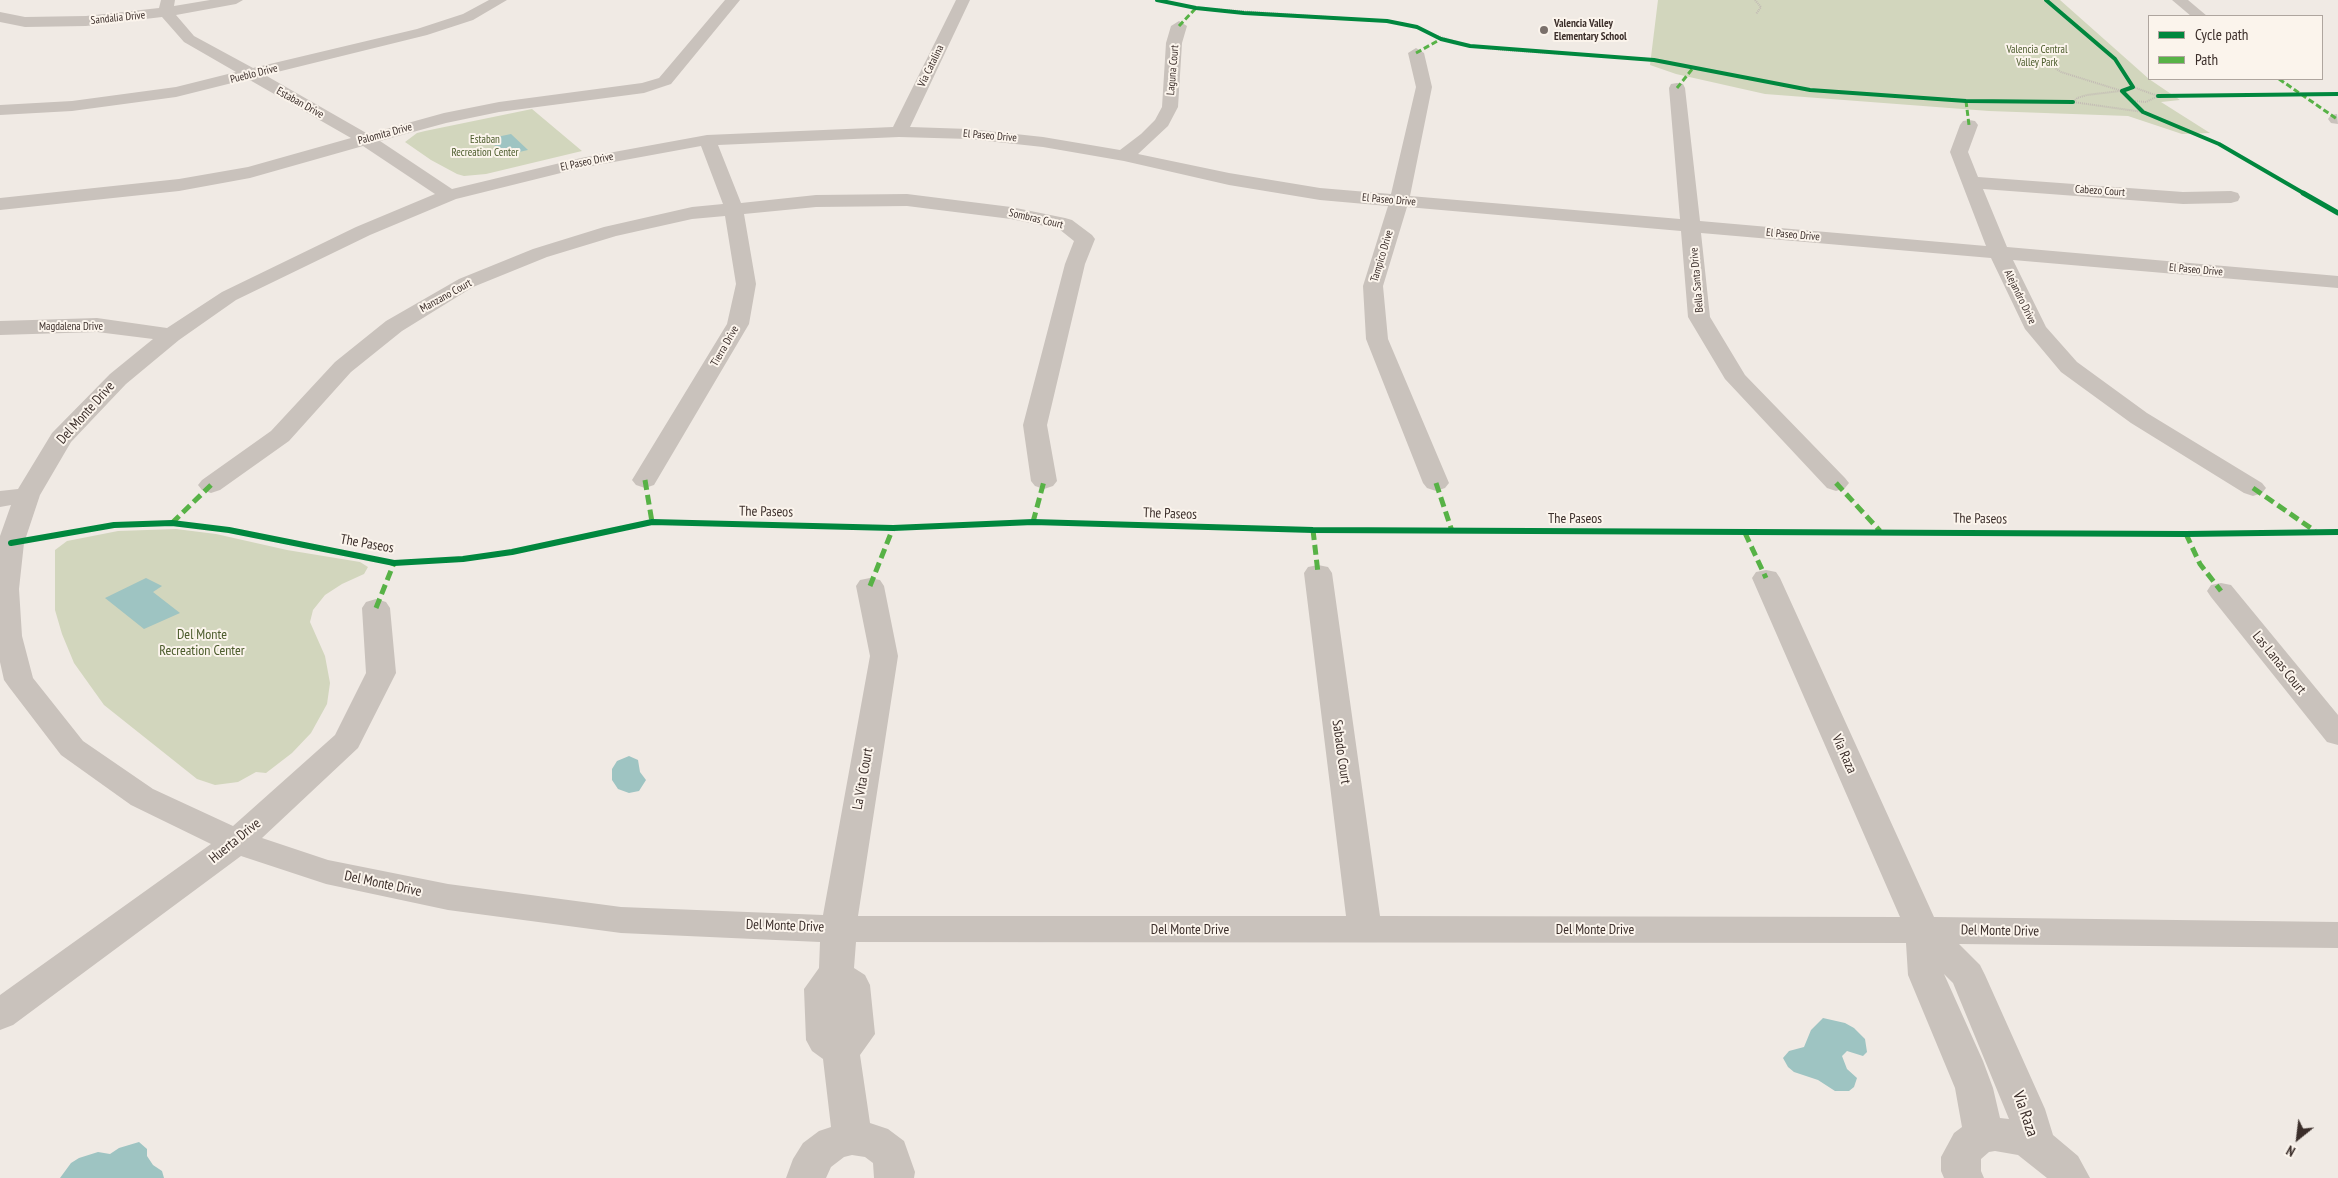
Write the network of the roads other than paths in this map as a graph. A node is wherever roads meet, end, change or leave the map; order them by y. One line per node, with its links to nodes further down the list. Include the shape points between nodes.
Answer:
1 (236, 0): 6 (street, Sandalia Drive)
2 (500, 0): 11 (street, Pueblo Drive, via 468,17 422,32)
3 (733, 0): 16 (street, Palomita Drive, via 665,81 644,88 499,107)
4 (964, 0): 15 (street, Via Catalina)
5 (2179, 0): 7 (street)
6 (167, 6): 8 (street, Sandalia Drive, via 86,22 25,22); 11 (street, Estaban Drive, via 188,39)
7 (2199, 15)
8 (0, 16)
9 (1179, 26): 18 (street, Laguna Court, via 1174,43 1170,107 1162,122 1147,138)
10 (1416, 53): 22 (street, Tampico Drive, via 1424,87)
11 (250, 75): 13 (street, Pueblo Drive, via 126,100); 16 (street, Estaban Drive)
12 (1677, 88): 25 (street, Bella Santa Drive)
13 (0, 110)
14 (1969, 125): 19 (street, Alejandro Drive, via 1959,152)
15 (899, 132): 17 (street, El Paseo Drive); 18 (street, El Paseo Drive, via 969,134)
16 (365, 139): 20 (street, Estaban Drive); 23 (street, Palomita Drive, via 250,172 179,185)
17 (707, 140): 20 (street, El Paseo Drive, via 581,163); 24 (street, Tierra Drive)
18 (1124, 156): 22 (street, El Paseo Drive, via 1281,188)
19 (1970, 182): 21 (street, Cabezo Court, via 2183,198); 26 (street, Alejandro Drive)
20 (449, 196): 29 (street, Del Monte Drive, via 363,230 229,296)
21 (2231, 198)
22 (1399, 201): 25 (street, El Paseo Drive); 32 (street, Tampico Drive, via 1373,286 1377,339)
23 (0, 204)
24 (734, 209): 30 (street, Tierra Drive, via 746,284 738,324); 31 (street, Sombras Court, via 816,201 908,200 1012,213 1065,224 1086,239 1075,264 1034,425); 34 (street, Manzano Court, via 692,213 611,231 540,253 466,283 394,326 343,367 280,436)
25 (1692, 226): 26 (street, El Paseo Drive); 33 (street, Bella Santa Drive, via 1699,317 1736,379)
26 (1999, 253): 27 (street, El Paseo Drive); 35 (street, Alejandro Drive, via 2036,329 2068,367 2139,418)
27 (2338, 282)
28 (0, 328): 29 (street, Magdalena Drive, via 97,325)
29 (171, 335): 36 (street, Del Monte Drive, via 118,378 61,438)
30 (645, 480)
31 (1044, 481)
32 (1436, 483)
33 (1836, 483)
34 (211, 485)
35 (2253, 488)
36 (13, 497): 42 (street, Del Monte Drive, via 5,589)
37 (1318, 573): 47 (street, Sabado Court)
38 (1766, 578): 46 (street, Via Raza)
39 (870, 586): 45 (street, La Vita Court, via 884,656)
40 (2221, 591): 43 (street, Las Lanas Court)
41 (376, 608): 44 (street, Huerta Drive, via 381,673 347,741)
42 (9, 684): 44 (street, Del Monte Drive, via 72,748 142,797)
43 (2338, 735)
44 (237, 842): 45 (street, Del Monte Drive, via 326,872 448,897 622,920); 49 (street, Huerta Drive)
45 (838, 929): 47 (street, Del Monte Drive); 51 (street, La Vita Court, via 835,974 822,989 825,1040 842,1051)
46 (1923, 930): 47 (street, Del Monte Drive); 48 (street, Del Monte Drive); 50 (street, Via Raza, via 1926,975 1974,1088); 52 (street, Via Raza, via 1967,975 2026,1109)
47 (1365, 931)
48 (2338, 935)
49 (0, 1016)
50 (1984, 1136): 52 (street, via 2013,1136); 55 (street, via 1968,1145 1961,1157)
51 (852, 1138): 53 (street, via 833,1143 816,1155); 54 (street, via 874,1141 890,1153 896,1172)
52 (2036, 1146): 56 (street, via 2050,1154)
53 (806, 1178)
54 (894, 1178)
55 (1964, 1178)
56 (2070, 1178)

